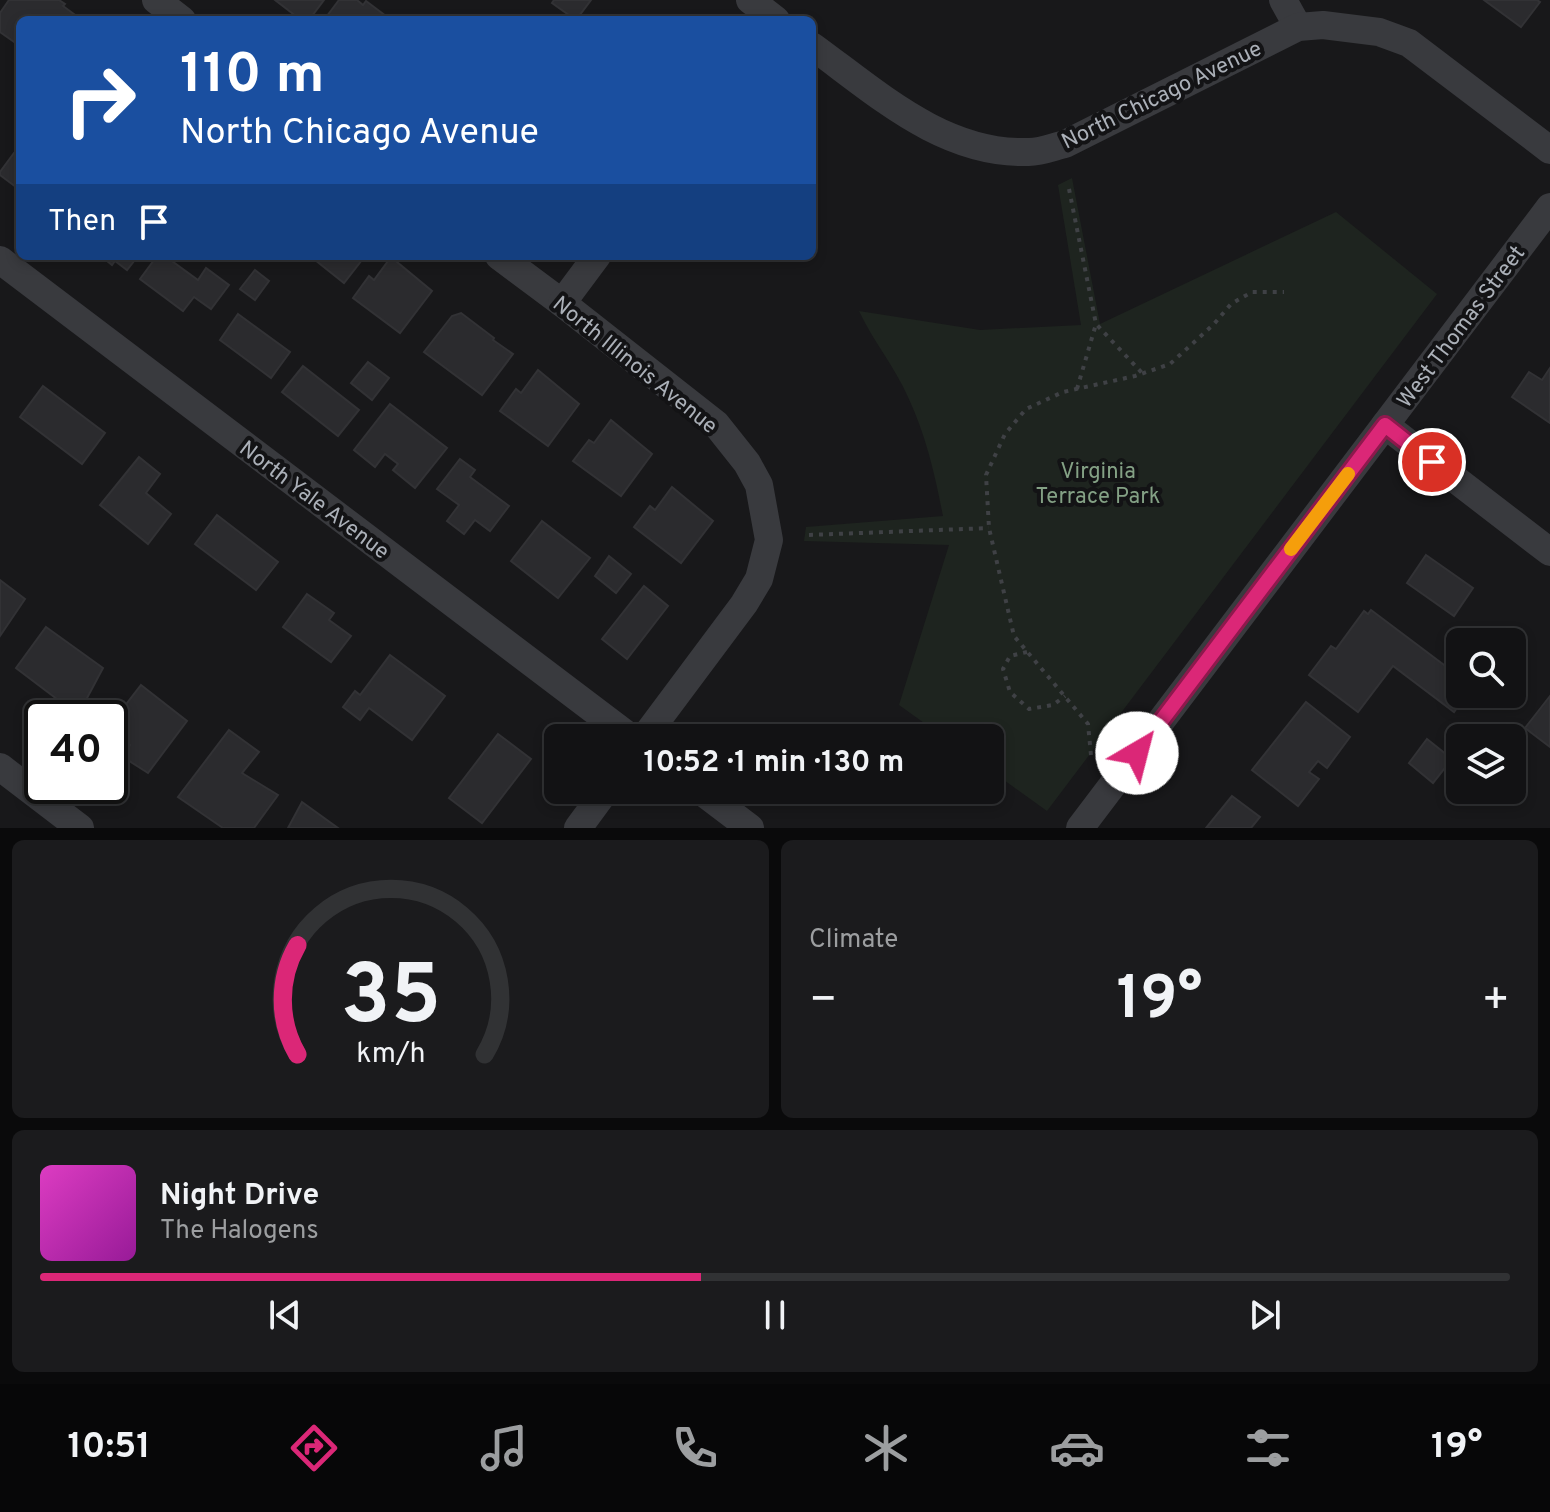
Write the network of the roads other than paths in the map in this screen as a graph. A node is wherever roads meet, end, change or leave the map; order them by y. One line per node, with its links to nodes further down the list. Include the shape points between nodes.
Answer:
1 (156, 0): 4 (street)
2 (750, 0): 5 (street)
3 (1283, 0): 6 (street)
4 (177, 16)
5 (770, 16)
6 (1298, 27): 7 (street, North Chicago Avenue, via 1065,144 1032,152 998,151 951,138 912,119); 8 (street, via 1379,32 1409,43)
7 (816, 49)
8 (1550, 150)
9 (1550, 207): 14 (street, West Thomas Street)
10 (0, 260): 16 (street, North Yale Avenue)
11 (504, 260): 13 (street, North Illinois Avenue)
12 (594, 260): 13 (street)
13 (562, 303): 17 (street, North Illinois Avenue, via 716,424 759,485 769,540 759,579)
14 (1385, 425): 15 (street); 24 (street, West Thomas Street)
15 (1550, 552)
16 (613, 724)
17 (654, 724)
18 (0, 767): 21 (street)
19 (596, 804): 22 (street)
20 (718, 804): 23 (street)
21 (80, 828)
22 (578, 828)
23 (750, 828)
24 (1080, 828)

